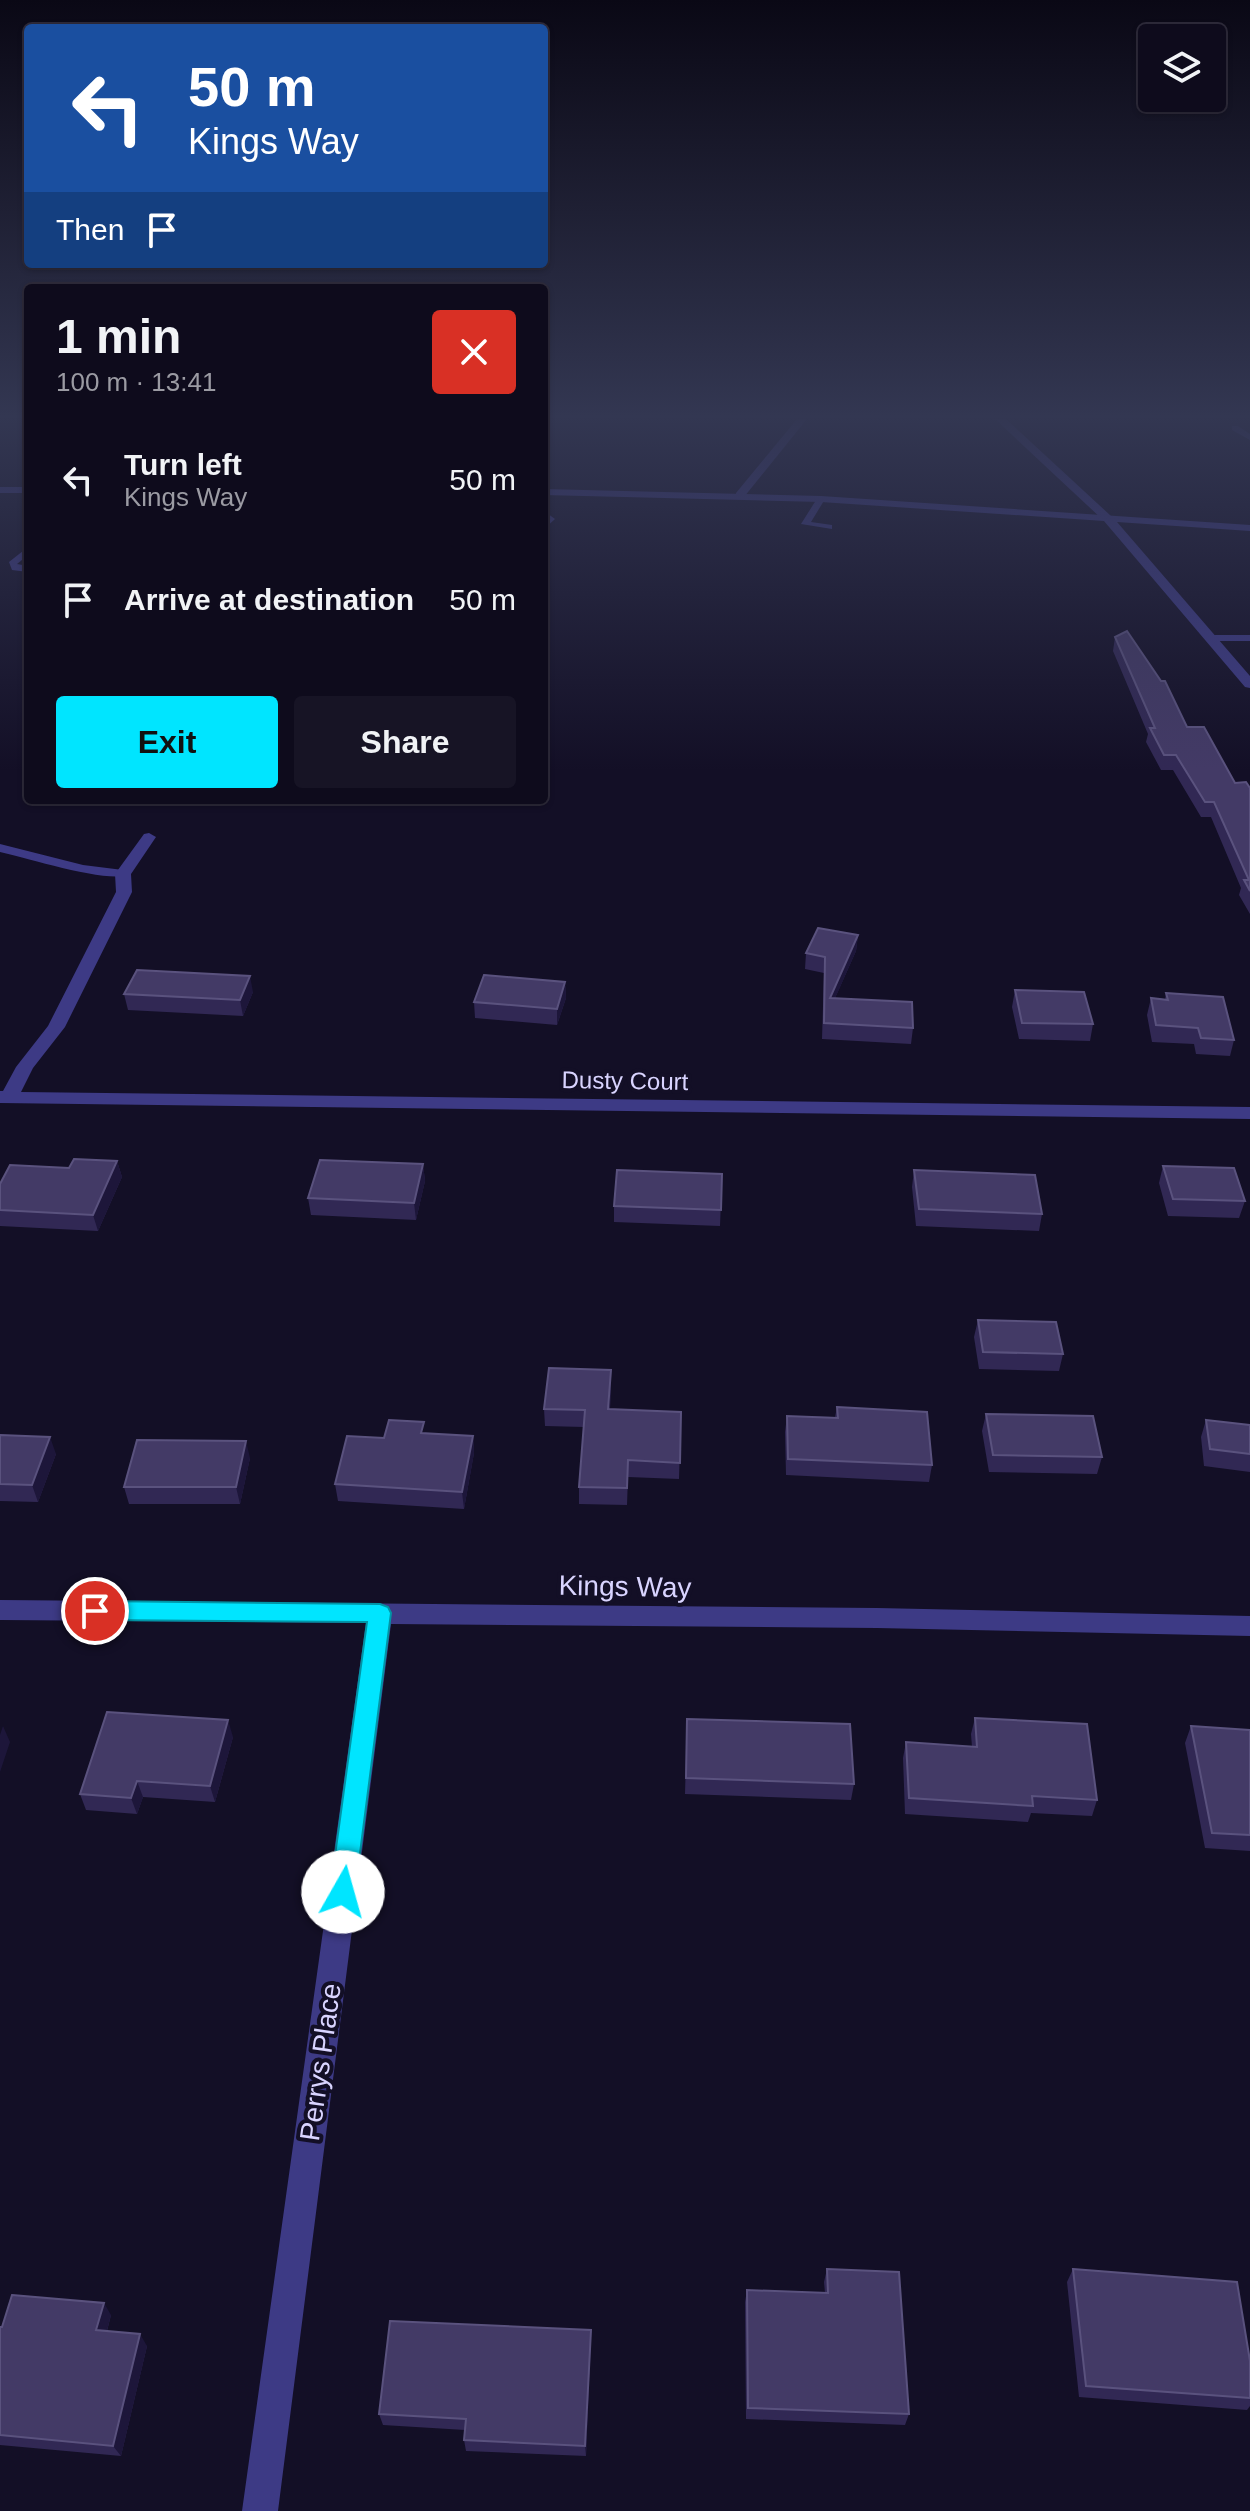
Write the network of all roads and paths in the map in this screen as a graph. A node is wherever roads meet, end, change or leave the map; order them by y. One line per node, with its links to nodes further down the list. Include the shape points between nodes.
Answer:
1 (1123, 536): 4 (street)
2 (24, 554): 3 (lane, via 12,564)
3 (24, 569)
4 (1212, 638): 5 (lane); 6 (street)
5 (1250, 638)
6 (1250, 684)
7 (149, 837): 9 (street)
8 (0, 848): 9 (lane)
9 (123, 874): 10 (street, via 124,892 56,1027)
10 (5, 1097): 11 (street, Dusty Court)
11 (1250, 1113)
12 (0, 1610): 13 (street, Kings Way)
13 (380, 1613): 14 (street, Kings Way); 15 (street, Perrys Place)
14 (1250, 1626)
15 (260, 2511)

